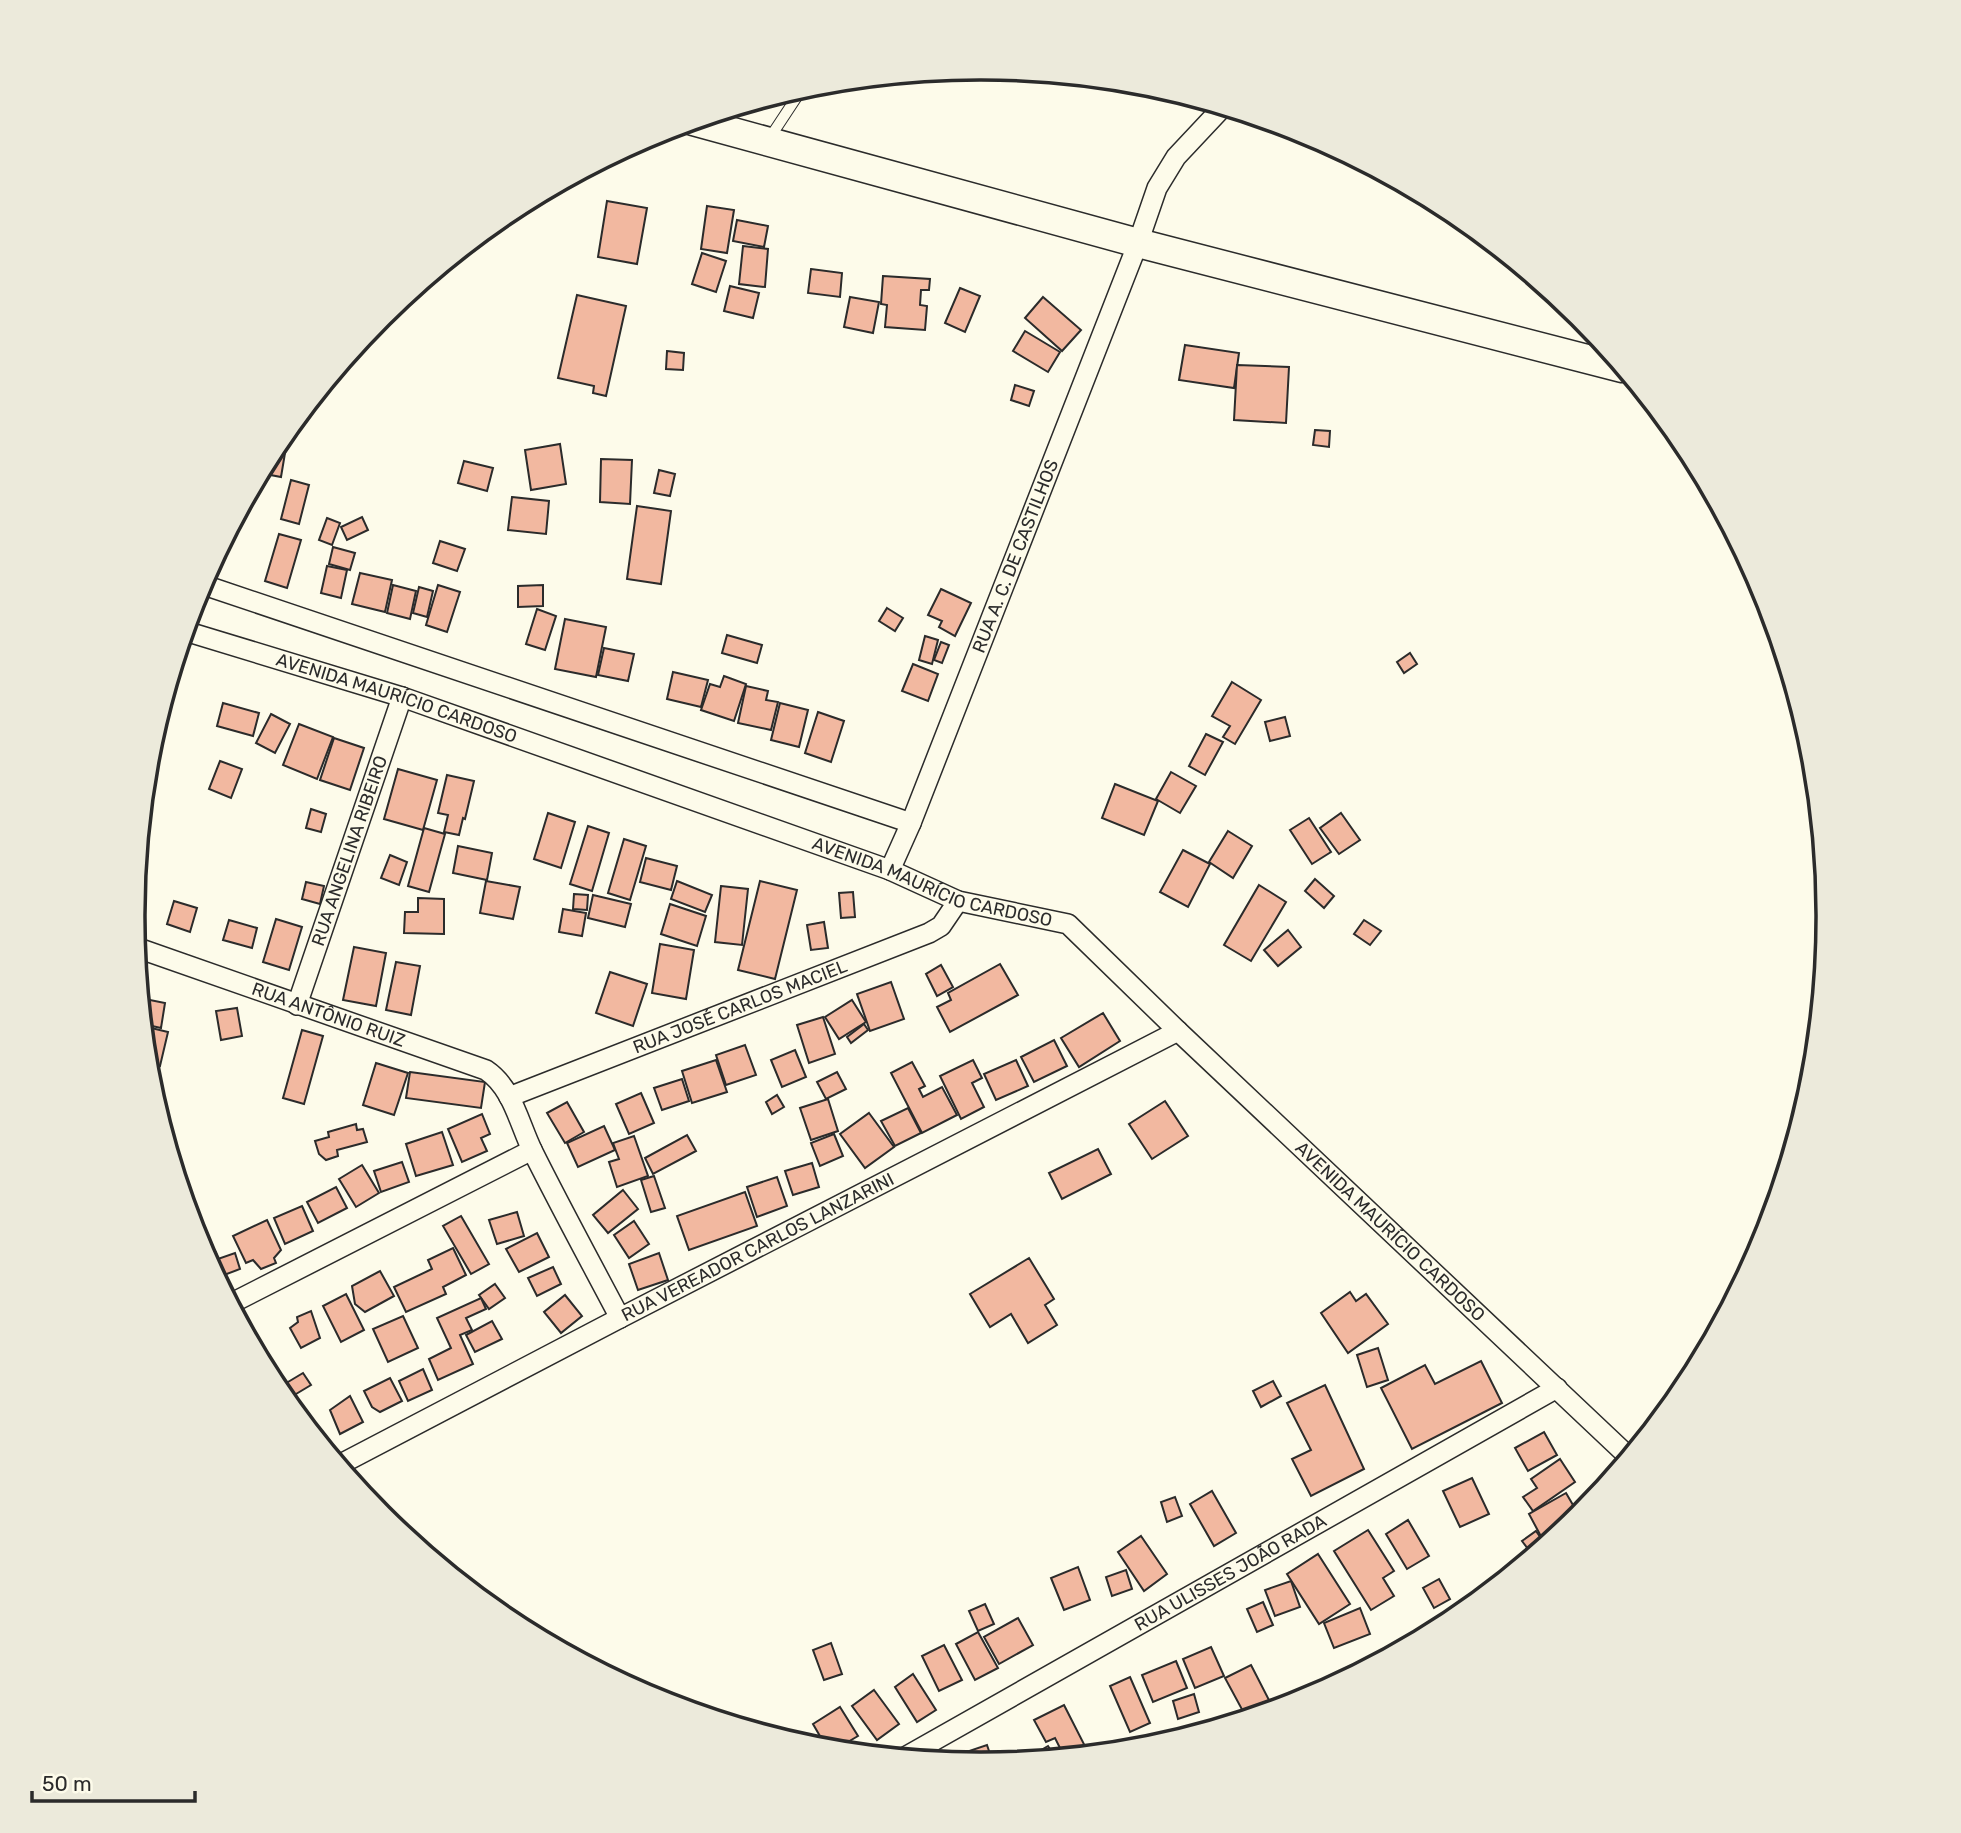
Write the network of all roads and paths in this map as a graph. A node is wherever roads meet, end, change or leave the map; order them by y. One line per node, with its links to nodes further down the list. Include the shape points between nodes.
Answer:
1 (793, 102): 4 (lane)
2 (1216, 115): 5 (street, RUA A. C. DE CASTILHOS, via 1176,157 1157,188)
3 (710, 126): 4 (main road)
4 (767, 143): 5 (main road)
5 (1138, 243): 6 (main road); 10 (street, RUA A. C. DE CASTILHOS)
6 (1609, 365)
7 (212, 588): 10 (street)
8 (194, 634): 9 (street, AVENIDA MAURÍCIO CARDOSO)
9 (402, 697): 11 (street, AVENIDA MAURÍCIO CARDOSO); 14 (street, RUA ANGELINA RIBEIRO)
10 (911, 823): 11 (street, RUA A. C. DE CASTILHOS)
11 (890, 870): 12 (street, AVENIDA MAURÍCIO CARDOSO)
12 (958, 901): 15 (street, AVENIDA MAURÍCIO CARDOSO, via 1068,924); 16 (street, RUA JOSÉ CARLOS MACIEL, via 941,926 929,933)
13 (146, 951): 14 (street, RUA ANTÔNIO RUIZ)
14 (297, 1005): 16 (street, RUA ANTÔNIO RUIZ, via 486,1070 497,1077)
15 (1178, 1031): 19 (street, RUA VEREADOR CARLOS LANZARINI); 20 (street, AVENIDA MAURÍCIO CARDOSO)
16 (509, 1097): 17 (street, RUA ANTÔNIO RUIZ)
17 (532, 1150): 18 (street); 19 (street, RUA ANTÔNIO RUIZ)
18 (238, 1300)
19 (620, 1318): 22 (street, RUA VEREADOR CARLOS LANZARINI)
20 (1557, 1388): 21 (street, AVENIDA MAURÍCIO CARDOSO); 23 (street, RUA ULISSES JOÃO RADA)
21 (1623, 1451)
22 (346, 1461)
23 (917, 1750)

